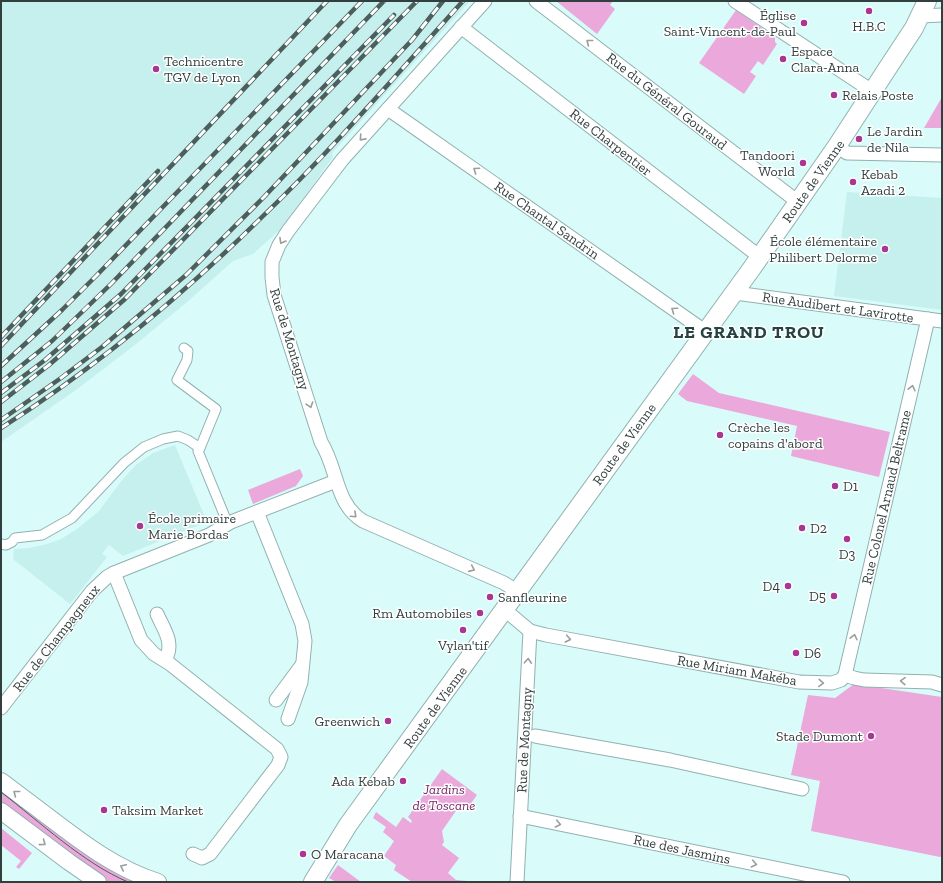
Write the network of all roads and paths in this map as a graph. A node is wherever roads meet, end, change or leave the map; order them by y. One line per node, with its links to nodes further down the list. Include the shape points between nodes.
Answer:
1 (485, 1): 6 (street, Rue de Montagny)
2 (536, 1): 11 (street, Rue du Général Gouraud, one-way to 2)
3 (735, 1): 7 (street)
4 (924, 8): 5 (street); 7 (main road, Route de Vienne)
5 (942, 15)
6 (462, 27): 8 (street, Rue de Montagny); 12 (street, Rue Charpentier)
7 (872, 91): 9 (main road, Route de Vienne)
8 (388, 109): 16 (street, Rue Chantal Sandrin, one-way to 8); 19 (street, Rue de Montagny, one-way to 19, via 330,174 288,231 272,262 274,295)
9 (837, 146): 10 (street, via 847,153); 11 (main road, Route de Vienne)
10 (942, 155)
11 (798, 202): 12 (main road, Route de Vienne)
12 (760, 257): 13 (main road, Route de Vienne)
13 (735, 293): 14 (street, Rue Audibert et Lavirotte); 16 (main road, Route de Vienne)
14 (928, 319): 15 (street, Rue Audibert et Lavirotte); 30 (street, Rue Colonel Arnaud Beltrame, one-way to 14)
15 (942, 321)
16 (706, 332): 24 (main road, Route de Vienne)
17 (184, 348): 18 (street, via 188,351 187,360 178,380 216,410)
18 (200, 448): 21 (street, via 198,451); 22 (street, via 178,436 144,447 124,463 72,518 42,535 16,538 6,545)
19 (336, 481): 20 (street, Rue de Champagneux); 24 (street, Rue de Montagny, one-way to 24, via 344,502 351,512 363,521)
20 (257, 512): 23 (street, Rue de Champagneux, via 209,535); 29 (street, via 302,624 305,641)
21 (225, 517)
22 (1, 544)
23 (114, 573): 28 (street, via 141,640 148,649); 33 (street, Rue de Champagneux, via 92,591)
24 (518, 592): 25 (main road, Route de Vienne)
25 (505, 610): 27 (street); 43 (main road, Route de Vienne, via 348,825)
26 (157, 614): 28 (street, via 170,644)
27 (530, 631): 30 (street, Rue Miriam Makéba, one-way to 30, via 799,682 832,683); 39 (street, Rue de Montagny, one-way to 27)
28 (167, 662): 40 (street, via 277,749 281,757 278,765 210,854 202,858)
29 (304, 662): 32 (street); 34 (street, via 301,682)
30 (846, 675): 31 (street, one-way to 30, via 932,682 864,680)
31 (942, 685)
32 (276, 700)
33 (1, 708)
34 (288, 719)
35 (534, 736): 37 (street, via 670,760)
36 (1, 780): 42 (street, one-way to 36, via 116,864 96,852)
37 (802, 789)
38 (1, 810): 41 (street, one-way to 41)
39 (520, 816): 44 (street, Rue de Montagny); 45 (street, Rue des Jasmins, one-way to 45)
40 (193, 854)
41 (98, 882)
42 (158, 882)
43 (313, 882)
44 (517, 882)
45 (843, 882)

